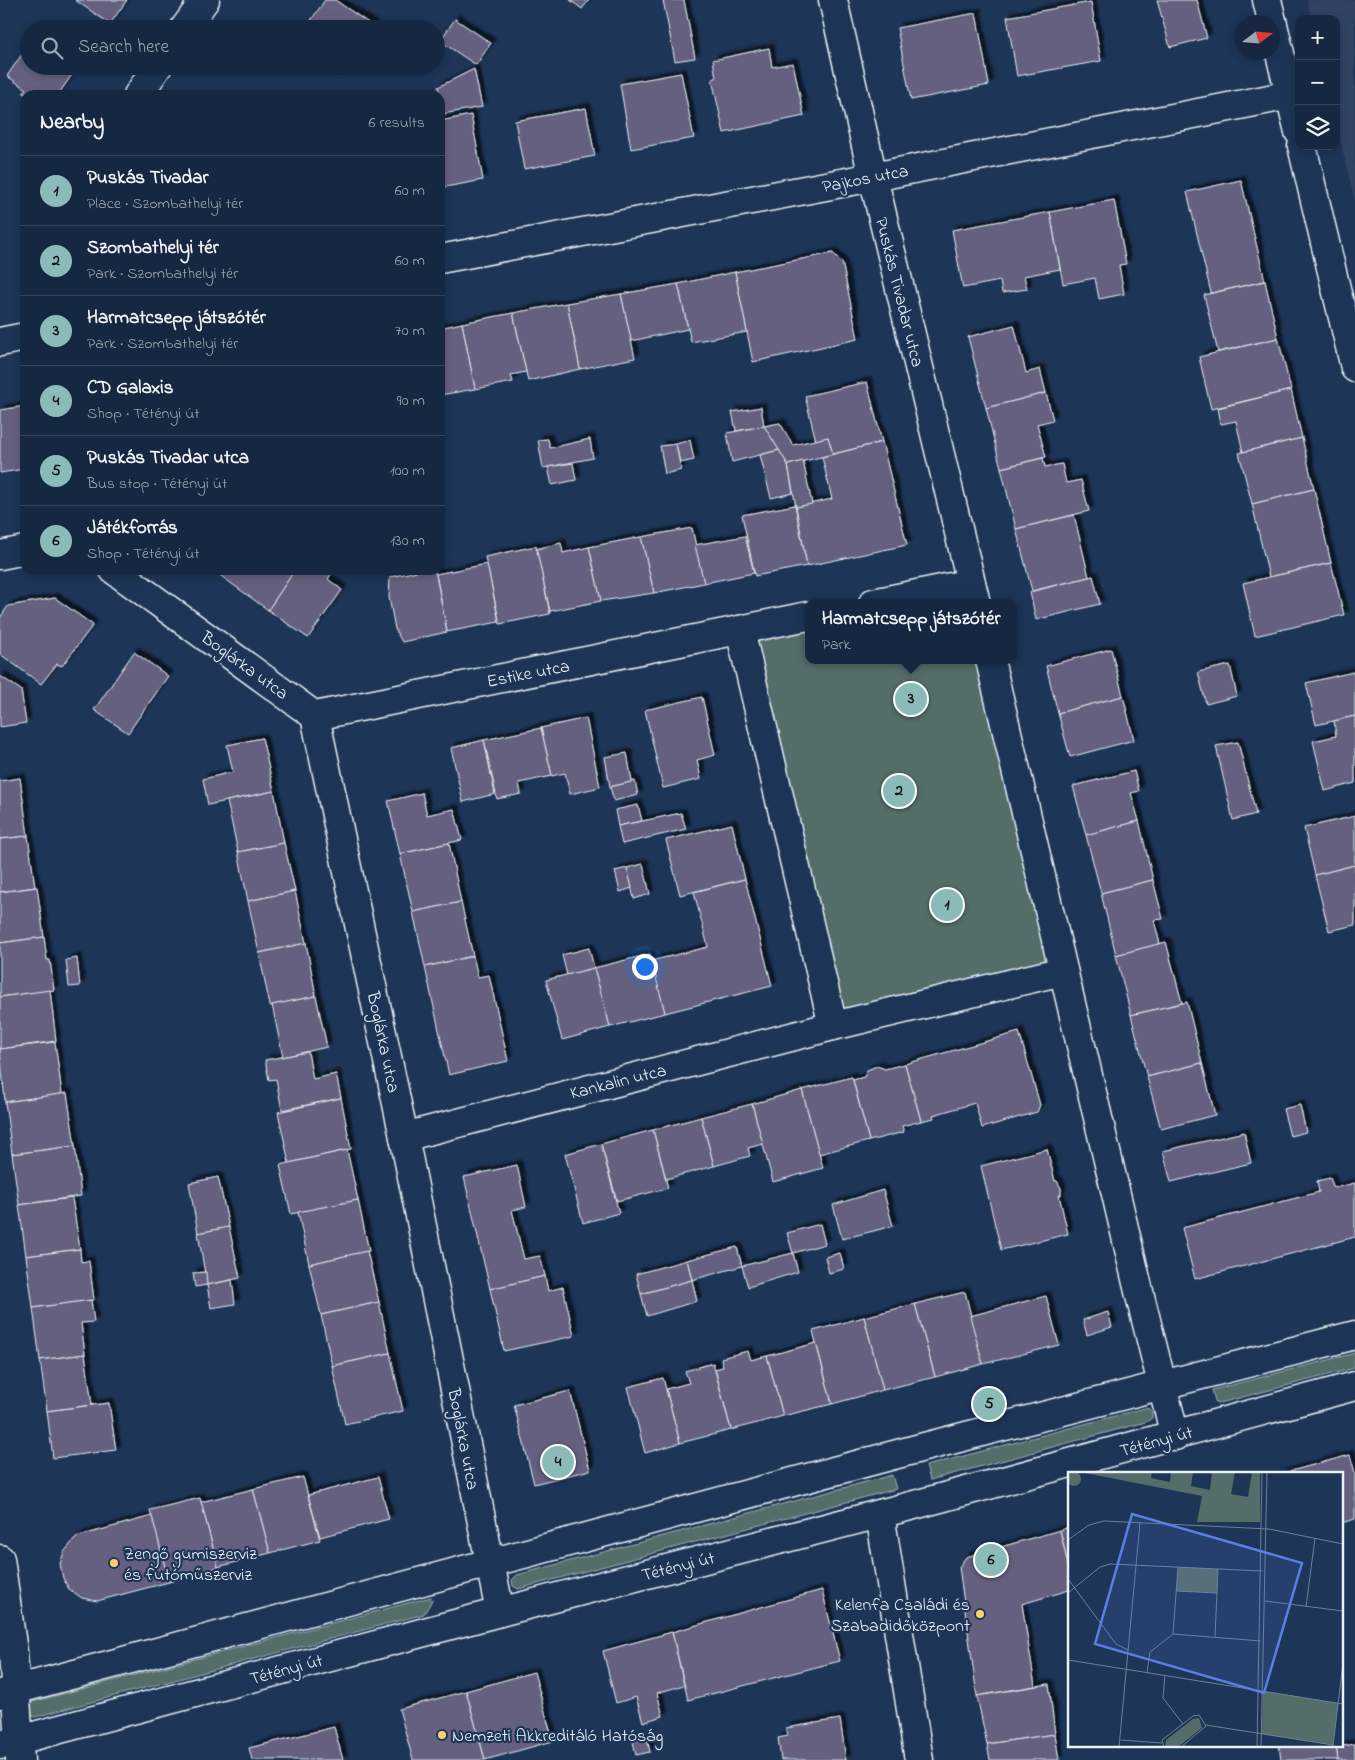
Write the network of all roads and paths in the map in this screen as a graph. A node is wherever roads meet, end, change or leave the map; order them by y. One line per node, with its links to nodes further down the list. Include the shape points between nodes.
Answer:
1 (205, 0): 4 (street)
2 (833, 0): 10 (street, Puskás Tivadar utca)
3 (1267, 0): 7 (street)
4 (191, 20)
5 (152, 75): 6 (street)
6 (141, 90)
7 (1290, 95): 8 (street); 10 (street, Pajkos utca)
8 (1295, 116)
9 (1303, 150): 14 (street)
10 (873, 177): 11 (street, Pajkos utca); 18 (street, Puskás Tivadar utca)
11 (445, 257)
12 (20, 338): 13 (street)
13 (0, 342)
14 (1355, 368)
15 (20, 551): 16 (street)
16 (0, 555)
17 (121, 575): 23 (street, Boglárka utca)
18 (974, 593): 19 (street)
19 (913, 599)
20 (805, 617): 21 (street, Estike utca)
21 (740, 630): 23 (street, Estike utca); 25 (street)
22 (991, 664): 24 (street)
23 (315, 716): 26 (street, Boglárka utca)
24 (1063, 971): 25 (street, Kankalin utca); 28 (street)
25 (833, 1026): 26 (street, Kankalin utca)
26 (404, 1137): 33 (street, Boglárka utca)
27 (1355, 1335): 28 (street)
28 (1162, 1384): 30 (street); 33 (street)
29 (1355, 1386): 30 (street, Tétényi út)
30 (1175, 1436): 31 (street, Tétényi út)
31 (880, 1514): 34 (street, Tétényi út); 37 (street)
32 (0, 1559): 35 (street, via 13,1652)
33 (489, 1562): 34 (street, Boglárka utca); 35 (street)
34 (500, 1612): 36 (street, Tétényi út)
35 (5, 1694): 36 (street)
36 (13, 1749)
37 (919, 1760)

